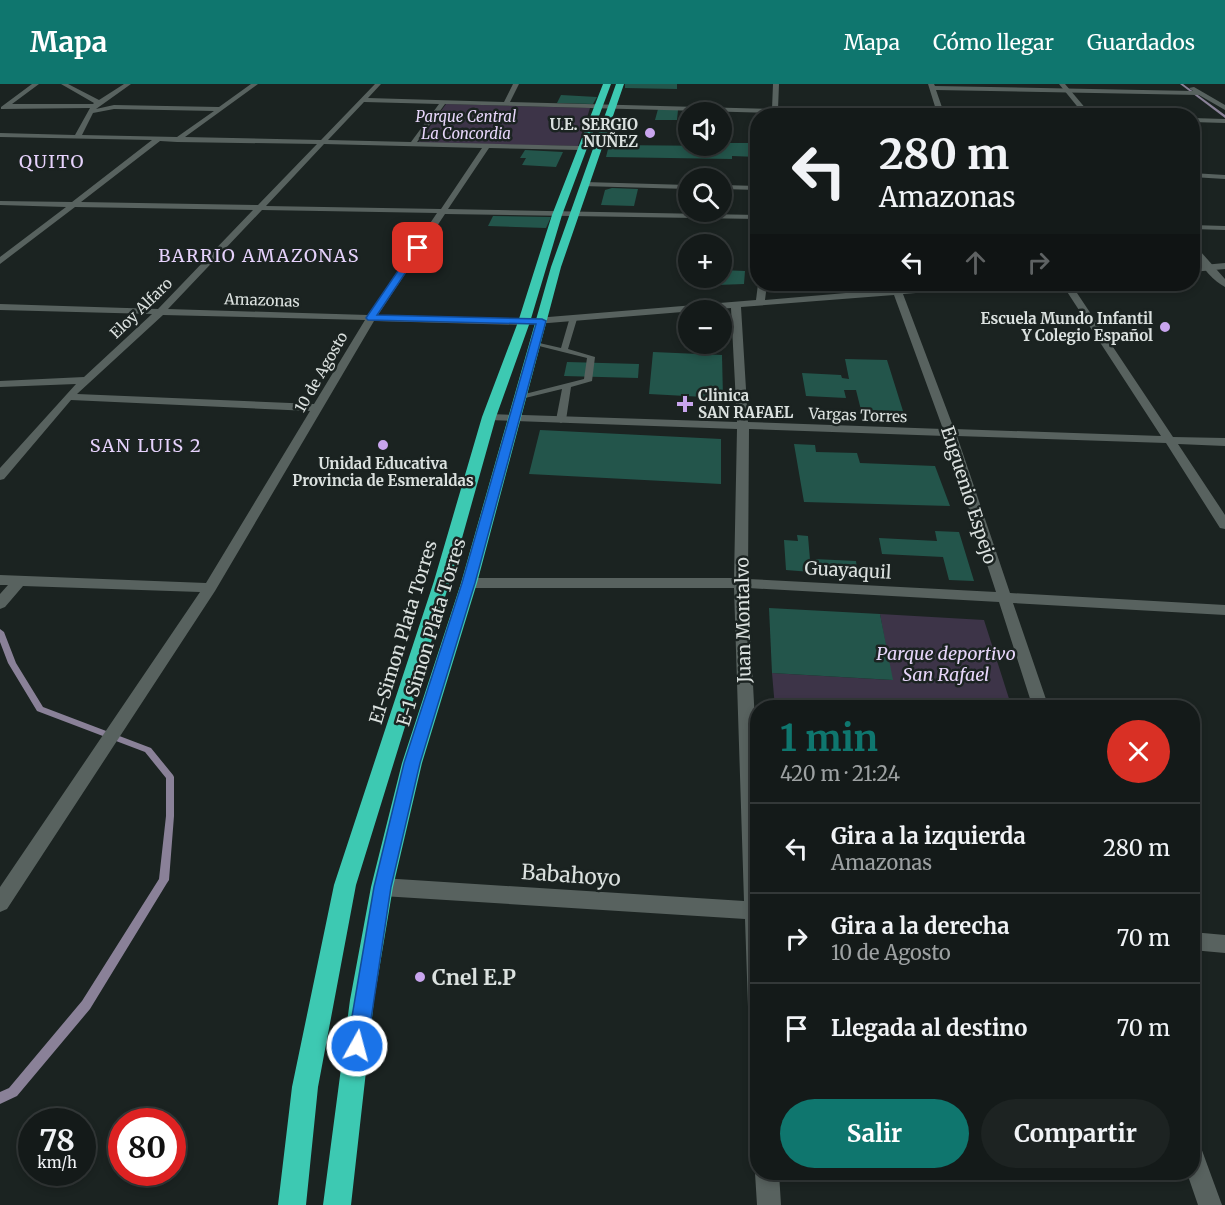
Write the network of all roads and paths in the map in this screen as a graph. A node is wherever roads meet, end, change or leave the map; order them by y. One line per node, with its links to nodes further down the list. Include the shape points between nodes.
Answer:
1 (36, 84): 22 (street)
2 (64, 84): 21 (street)
3 (128, 84): 21 (street)
4 (255, 84): 27 (street)
5 (378, 84): 15 (street, Eloy Alfaro)
6 (516, 84): 19 (street)
7 (607, 84): 20 (highway)
8 (620, 84): 20 (highway, E-1 Simon Plata Torres)
9 (776, 84): 23 (street)
10 (1062, 84): 13 (street)
11 (1185, 84): 14 (street)
12 (932, 86): 13 (street); 24 (street)
13 (1068, 90): 14 (street); 25 (street)
14 (1200, 93): 16 (street)
15 (364, 99): 18 (street); 35 (street, Eloy Alfaro)
16 (1211, 99): 17 (street); 26 (street)
17 (1225, 99)
18 (443, 102): 19 (street); 36 (street)
19 (506, 104): 20 (street)
20 (605, 106): 28 (street); 38 (highway); 41 (highway, E-1 Simon Plata Torres)
21 (94, 107): 22 (street); 27 (street); 32 (street)
22 (3, 108)
23 (775, 108)
24 (938, 108)
25 (1083, 108)
26 (1225, 108)
27 (220, 109): 34 (street)
28 (750, 112)
29 (1200, 120): 30 (street)
30 (1225, 121)
31 (0, 135): 32 (street)
32 (77, 137): 33 (street)
33 (158, 140): 34 (street); 46 (street)
34 (177, 140): 35 (street)
35 (322, 144): 36 (street); 47 (street, Eloy Alfaro)
36 (412, 145): 37 (street)
37 (486, 147): 38 (street); 48 (street, 10 de Agosto)
38 (581, 148): 49 (highway)
39 (1200, 175): 40 (street)
40 (1225, 177)
41 (585, 184): 42 (street); 49 (highway, E-1 Simon Plata Torres)
42 (678, 187)
43 (732, 188): 44 (street)
44 (750, 188)
45 (0, 203): 46 (street)
46 (73, 205): 47 (street); 54 (street)
47 (260, 208): 48 (street); 66 (street, Eloy Alfaro)
48 (442, 212): 49 (street); 67 (street, 10 de Agosto)
49 (566, 215): 50 (street); 69 (highway, E-1 Simon Plata Torres, via 556,267)
50 (750, 217)
51 (1200, 227): 52 (street)
52 (1225, 228)
53 (1200, 255): 56 (street)
54 (0, 261)
55 (1225, 266): 56 (street)
56 (1210, 268): 57 (street); 58 (street)
57 (1200, 269)
58 (1225, 284)
59 (761, 291): 63 (street)
60 (862, 291): 63 (street, Amazonas)
61 (897, 291): 82 (street, Euguenio Espejo)
62 (1072, 291): 83 (street)
63 (760, 303): 64 (street, Amazonas)
64 (736, 305): 68 (street, Amazonas); 81 (street, Juan Montalvo)
65 (0, 307): 66 (street, Amazonas)
66 (159, 312): 67 (street, Amazonas); 72 (street, Eloy Alfaro)
67 (371, 318): 69 (street, Amazonas); 77 (street, 10 de Agosto)
68 (573, 319): 69 (street, Amazonas); 71 (lane)
69 (533, 322): 70 (highway, E-1 Simon Plata Torres); 78 (highway, E1-Simon Plata Torres)
70 (536, 344): 71 (lane); 75 (highway, E-1 Simon Plata Torres)
71 (564, 350): 74 (lane, via 591,357 588,381)
72 (86, 380): 73 (street); 76 (street, Eloy Alfaro)
73 (0, 384)
74 (567, 386): 75 (lane); 80 (lane)
75 (521, 396): 79 (highway, E-1 Simon Plata Torres)
76 (68, 397): 77 (street); 85 (street, Eloy Alfaro)
77 (318, 408): 91 (street, 10 de Agosto)
78 (489, 417): 79 (street, Vargas Torres); 104 (highway, E1-Simon Plata Torres, via 442,581 345,885 305,1087)
79 (515, 418): 80 (street, Vargas Torres); 89 (highway, E-1 Simon Plata Torres)
80 (561, 420): 81 (street, Vargas Torres)
81 (743, 426): 82 (street, Vargas Torres); 90 (street, Juan Montalvo)
82 (950, 433): 83 (street, Vargas Torres); 92 (street, Euguenio Espejo)
83 (1170, 440): 84 (street, Vargas Torres); 86 (street)
84 (1225, 442)
85 (0, 476)
86 (1225, 525)
87 (0, 580): 88 (street)
88 (19, 580): 91 (street); 93 (street)
89 (469, 583): 90 (street, Guayaquil); 97 (highway, E-1 Simon Plata Torres, via 412,763)
90 (741, 583): 92 (street, Guayaquil); 96 (street, Juan Montalvo)
91 (210, 588): 98 (street, 10 de Agosto)
92 (1003, 599): 94 (street, Guayaquil); 95 (street, Euguenio Espejo)
93 (0, 604)
94 (1225, 610)
95 (1038, 700)
96 (750, 794)
97 (382, 887): 99 (street, Babahoyo); 105 (highway, E-1 Simon Plata Torres, via 362,1000)
98 (0, 903)
99 (750, 911)
100 (1200, 942): 101 (street)
101 (1225, 944)
102 (1200, 1176): 107 (street)
103 (767, 1180): 106 (street)
104 (292, 1205)
105 (337, 1205)
106 (768, 1205)
107 (1210, 1205)

